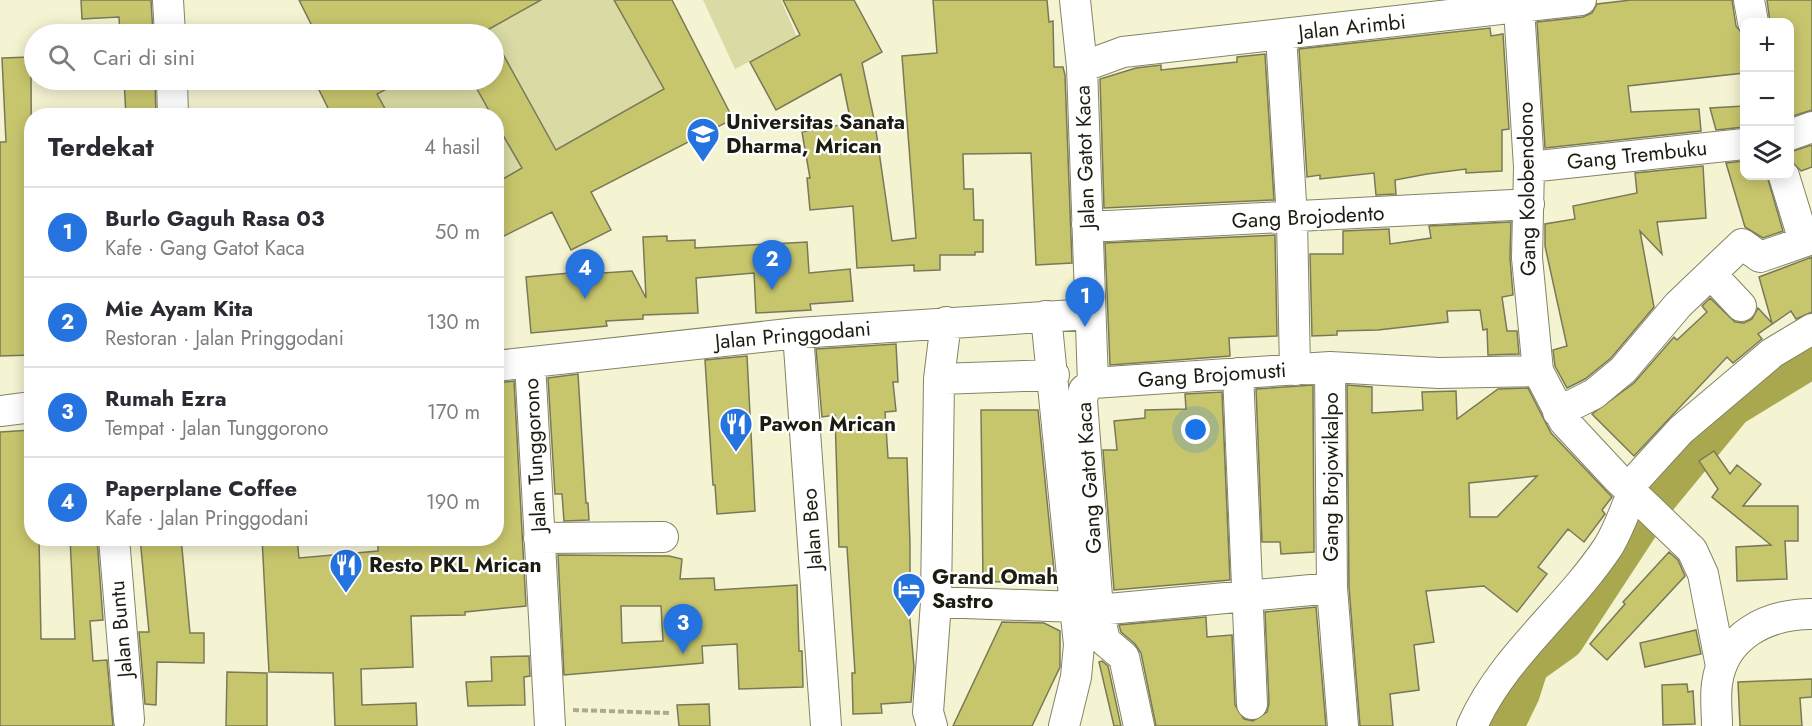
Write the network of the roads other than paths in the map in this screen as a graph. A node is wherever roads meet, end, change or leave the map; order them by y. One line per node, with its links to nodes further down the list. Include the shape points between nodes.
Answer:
1 (168, 0): 7 (street)
2 (1581, 0): 5 (street, Jalan Arimbi)
3 (1749, 0): 6 (street)
4 (1076, 6): 9 (street); 10 (street, Jalan Gatot Kaca)
5 (1519, 8): 8 (street, Jalan Arimbi); 16 (street, Gang Kolobendono)
6 (1752, 18)
7 (169, 24)
8 (1281, 34): 9 (street, Jalan Arimbi); 19 (street)
9 (1123, 52): 10 (street, Jalan Arimbi)
10 (1082, 67): 20 (street, Jalan Gatot Kaca)
11 (172, 90): 12 (street)
12 (173, 108)
13 (1812, 127): 14 (street)
14 (1794, 134)
15 (1740, 144): 16 (street, Gang Trembuku)
16 (1530, 167): 18 (street, Gang Kolobendono)
17 (1786, 180): 21 (street)
18 (1529, 204): 19 (street, Gang Brojodento); 33 (street, Gang Kolobendono, via 1527,258)
19 (1293, 219): 20 (street, Gang Brojodento); 32 (street)
20 (1087, 224): 24 (street, Jalan Gatot Kaca)
21 (1808, 240): 22 (street, via 1760,257 1742,243)
22 (1711, 274): 23 (street); 40 (street, via 1678,305 1623,370 1594,394)
23 (1741, 306)
24 (1090, 314): 25 (street, Jalan Pringgodani); 37 (street, Gang Gatot Kaca)
25 (1046, 316): 26 (street, Jalan Pringgodani); 35 (street)
26 (946, 322): 28 (street, Jalan Pringgodani); 36 (street)
27 (1812, 329): 41 (street, via 1772,353 1681,430)
28 (798, 333): 29 (street, Jalan Pringgodani); 54 (street, Jalan Beo)
29 (530, 363): 30 (street, Jalan Pringgodani); 42 (street, Jalan Tunggorono)
30 (504, 365)
31 (1330, 367): 32 (street, Gang Brojomusti); 33 (street, Gang Brojomusti, via 1439,373); 45 (street, Gang Brojowikalpo)
32 (1295, 370): 34 (street, Gang Brojomusti)
33 (1538, 371): 40 (street)
34 (1238, 373): 37 (street, Gang Brojomusti); 46 (street)
35 (1054, 375): 36 (street); 48 (street)
36 (939, 379): 47 (street)
37 (1093, 383): 48 (street, Gang Gatot Kaca, via 1084,390 1082,401)
38 (24, 408): 39 (street)
39 (0, 411)
40 (1558, 412): 41 (street)
41 (1630, 491): 50 (street, via 1692,550 1703,574); 59 (street, via 1617,530 1600,559 1506,670)
42 (539, 537): 43 (street); 52 (street, Jalan Tunggorono)
43 (663, 537)
44 (115, 546): 53 (street, Jalan Buntu)
45 (1332, 588): 46 (street); 58 (street, Gang Brojowikalpo)
46 (1246, 596): 48 (street); 51 (street)
47 (936, 602): 48 (street); 55 (street, via 928,712)
48 (1087, 609): 56 (street); 57 (street, via 1105,640 1124,657)
49 (1812, 614): 50 (street, via 1766,621 1746,633 1728,651)
50 (1721, 666): 60 (street)
51 (1252, 704)
52 (550, 717)
53 (129, 720)
54 (826, 726)
55 (932, 726)
56 (1064, 726)
57 (1139, 726)
58 (1343, 726)
59 (1472, 726)
60 (1717, 726)

